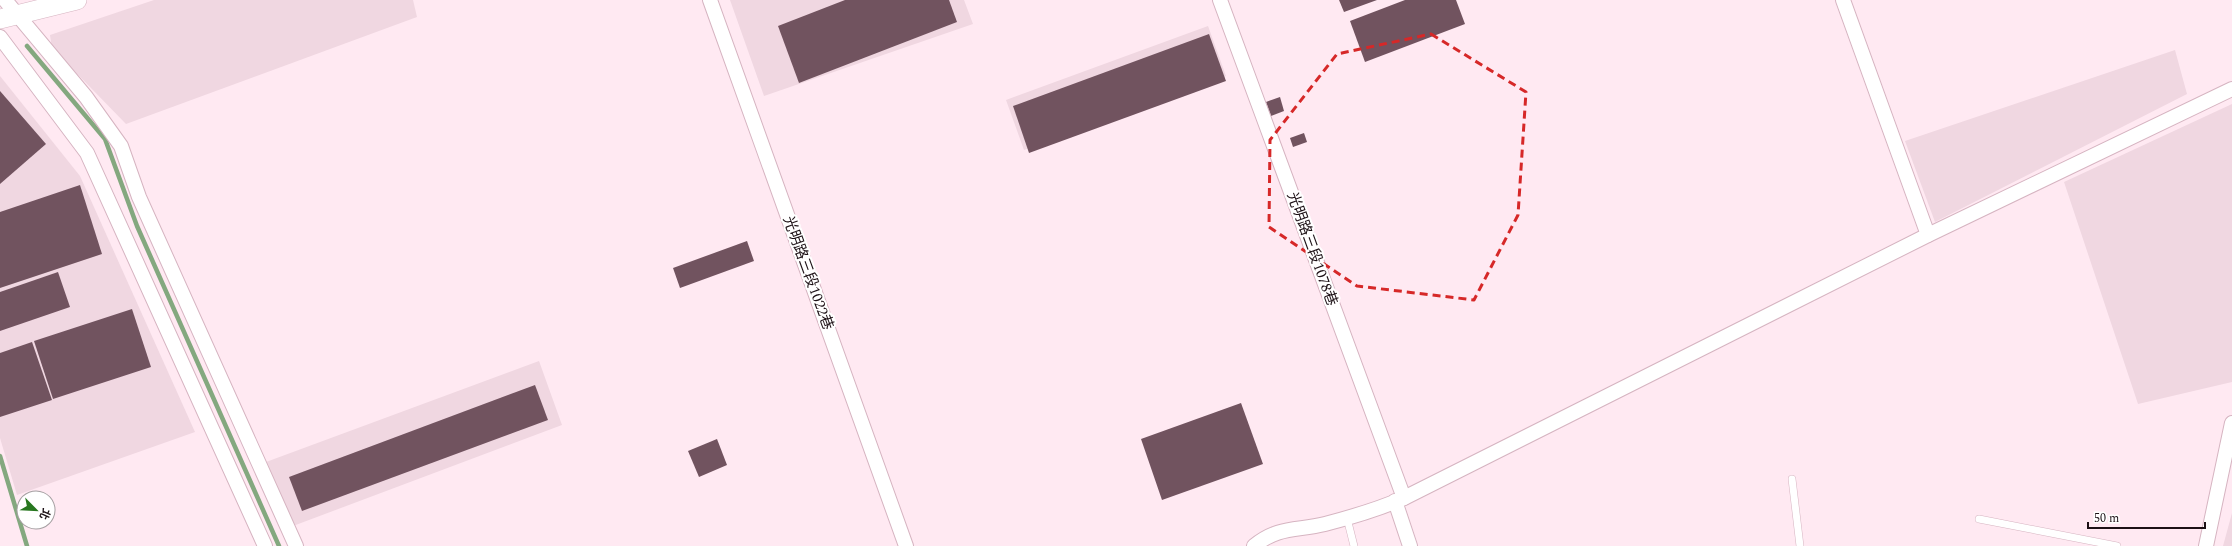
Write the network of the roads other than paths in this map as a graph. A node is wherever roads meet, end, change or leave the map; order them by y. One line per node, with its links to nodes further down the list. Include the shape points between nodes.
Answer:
1 (5, 0): 6 (street)
2 (76, 0): 6 (street)
3 (710, 0): 17 (street, 光明路三段1022巷)
4 (1220, 0): 12 (street, 光明路三段1078巷)
5 (1843, 0): 9 (street)
6 (9, 16): 16 (street, via 86,97 121,146 139,197)
7 (0, 37): 15 (street, via 87,153)
8 (2232, 89): 9 (street)
9 (1928, 234): 12 (street)
10 (2232, 423): 23 (street)
11 (1792, 479): 21 (lane)
12 (1400, 500): 13 (street); 20 (street, 光明路三段1078巷)
13 (1348, 518): 18 (street, via 1310,528 1284,529 1266,536); 19 (lane)
14 (1980, 519): 22 (lane)
15 (265, 546)
16 (296, 546)
17 (906, 546)
18 (1254, 546)
19 (1354, 546)
20 (1410, 546)
21 (1800, 546)
22 (2117, 546)
23 (2206, 546)

